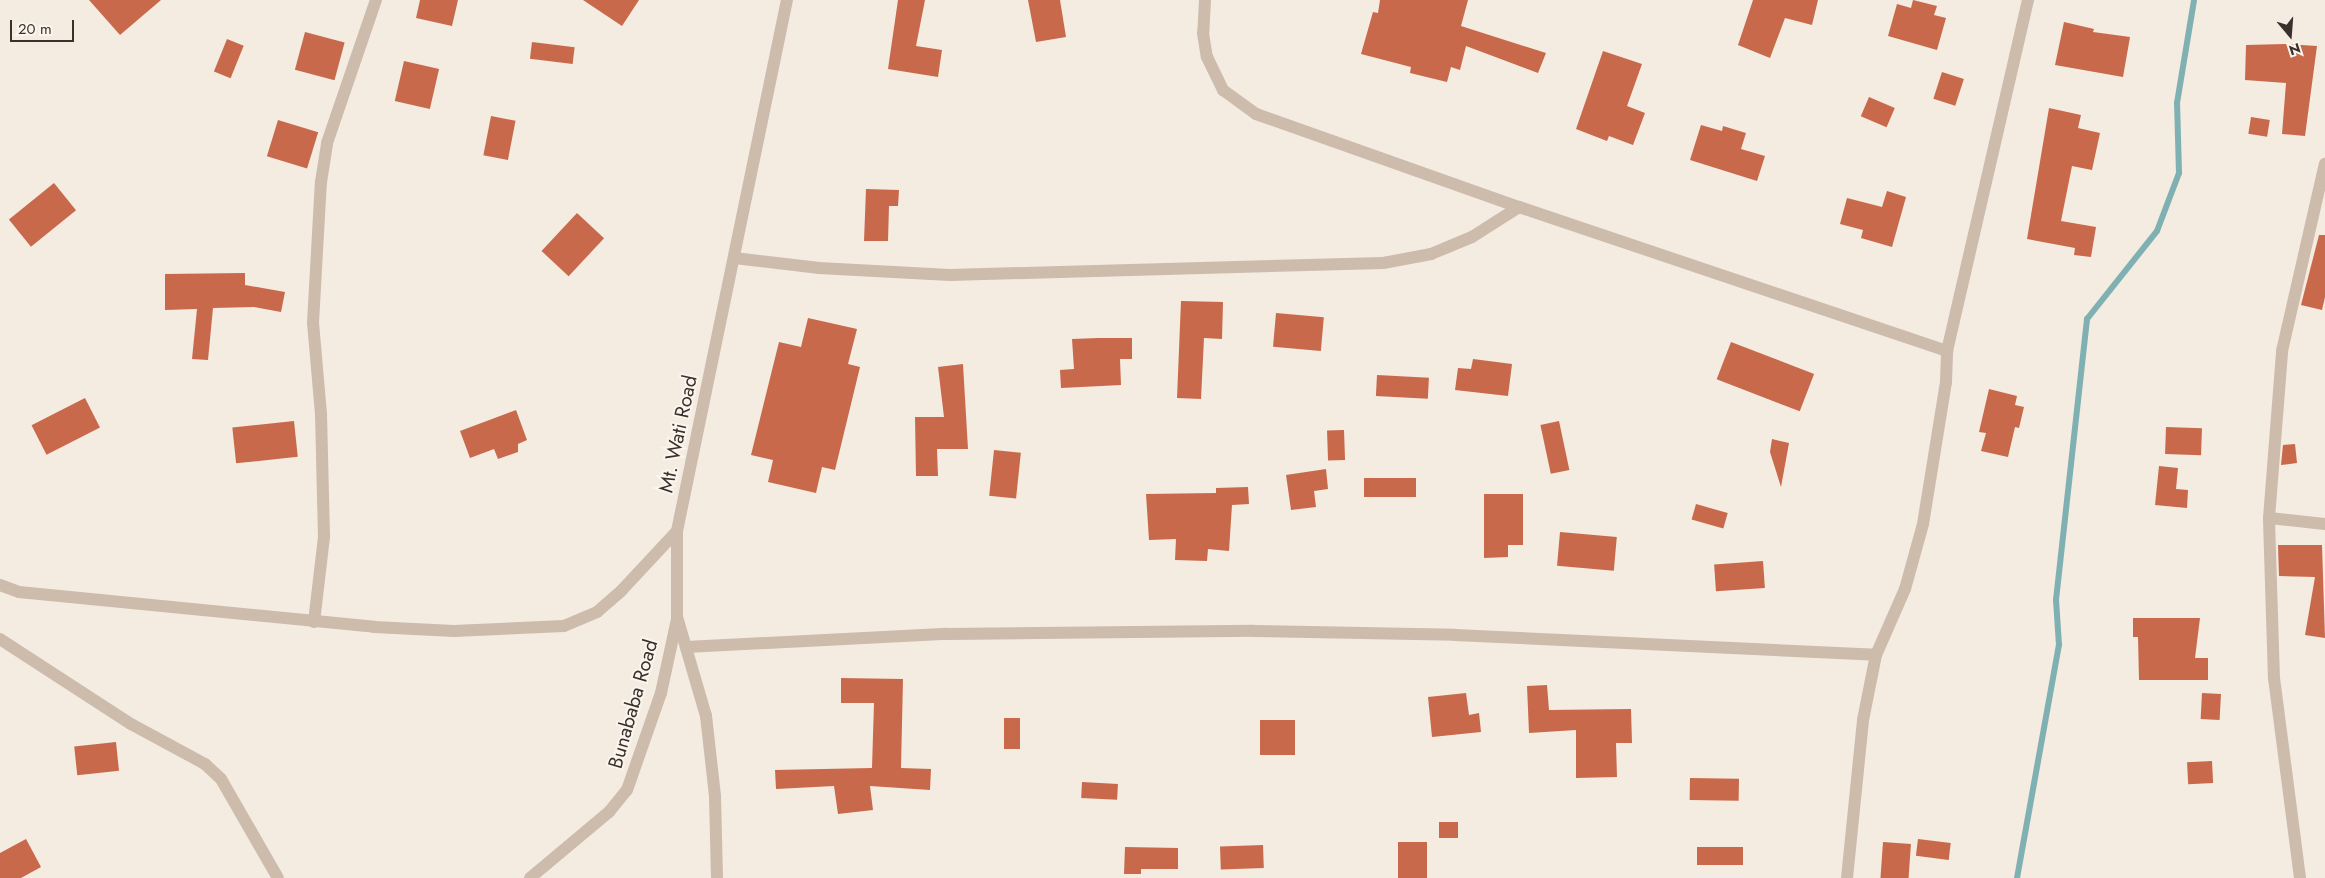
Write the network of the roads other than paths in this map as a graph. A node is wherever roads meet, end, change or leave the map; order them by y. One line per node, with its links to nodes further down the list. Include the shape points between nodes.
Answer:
1 (376, 0): 14 (street, via 327,143 321,182 313,323 321,414 324,537)
2 (787, 0): 7 (street, Mt. Wati Road)
3 (1205, 0): 6 (street, via 1203,33 1207,57 1222,90 1256,114)
4 (2028, 0): 8 (street)
5 (2325, 164): 9 (street, via 2282,351)
6 (1519, 207): 7 (street, via 1472,237 1432,254 1383,263 950,275 899,274); 8 (street)
7 (734, 258): 11 (street, Mt. Wati Road)
8 (1947, 351): 17 (street, via 1946,382 1923,524 1905,589)
9 (2269, 518): 10 (street); 22 (street, via 2274,679)
10 (2325, 524)
11 (676, 531): 13 (street, Mt. Wati Road); 14 (street, via 622,590 597,612 564,626 454,631)
12 (0, 585): 14 (street, via 19,592)
13 (677, 617): 16 (street, Mt. Wati Road); 19 (street, Bunababa Road, via 661,693 627,790 609,812)
14 (314, 622)
15 (0, 639): 18 (street, via 132,724 205,764 221,779)
16 (686, 647): 17 (street, via 948,634 1254,631 1455,635); 20 (street, Mt. Wati Road, via 706,716 715,796)
17 (1876, 655): 21 (street, via 1864,720)
18 (278, 878)
19 (530, 878)
20 (717, 878)
21 (1847, 878)
22 (2300, 878)

